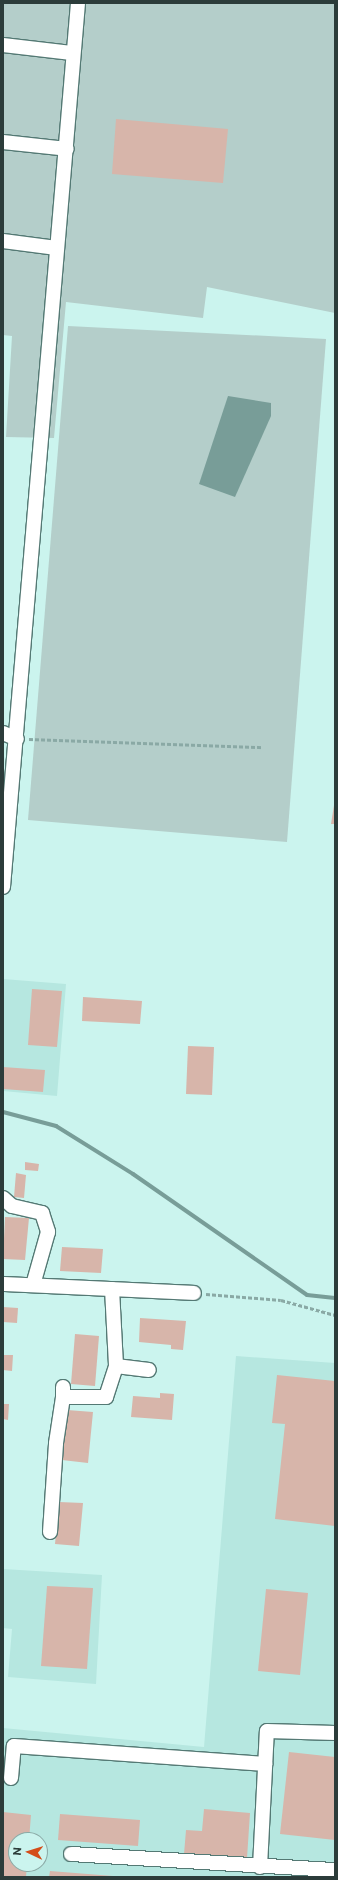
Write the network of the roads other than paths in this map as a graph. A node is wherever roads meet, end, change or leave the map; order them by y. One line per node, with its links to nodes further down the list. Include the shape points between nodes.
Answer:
1 (78, 3): 3 (street)
2 (3, 45): 3 (street)
3 (72, 53): 5 (street)
4 (3, 142): 5 (street)
5 (67, 149): 7 (street)
6 (3, 241): 7 (street)
7 (57, 248): 9 (street)
8 (3, 733): 9 (street)
9 (18, 739): 10 (street)
10 (3, 887)
11 (3, 1198): 13 (street, via 12,1206 42,1213 48,1232)
12 (3, 1284): 13 (street)
13 (33, 1285): 14 (street)
14 (112, 1289): 15 (street); 16 (street)
15 (194, 1293)
16 (116, 1366): 17 (street); 18 (street, via 106,1397 63,1392 56,1443)
17 (149, 1370)
18 (50, 1532)
19 (335, 1733): 20 (street, via 267,1731)
20 (265, 1764): 21 (street, via 14,1746); 23 (street)
21 (11, 1778)
22 (71, 1854): 23 (street)
23 (260, 1867): 24 (street)
24 (335, 1870)

